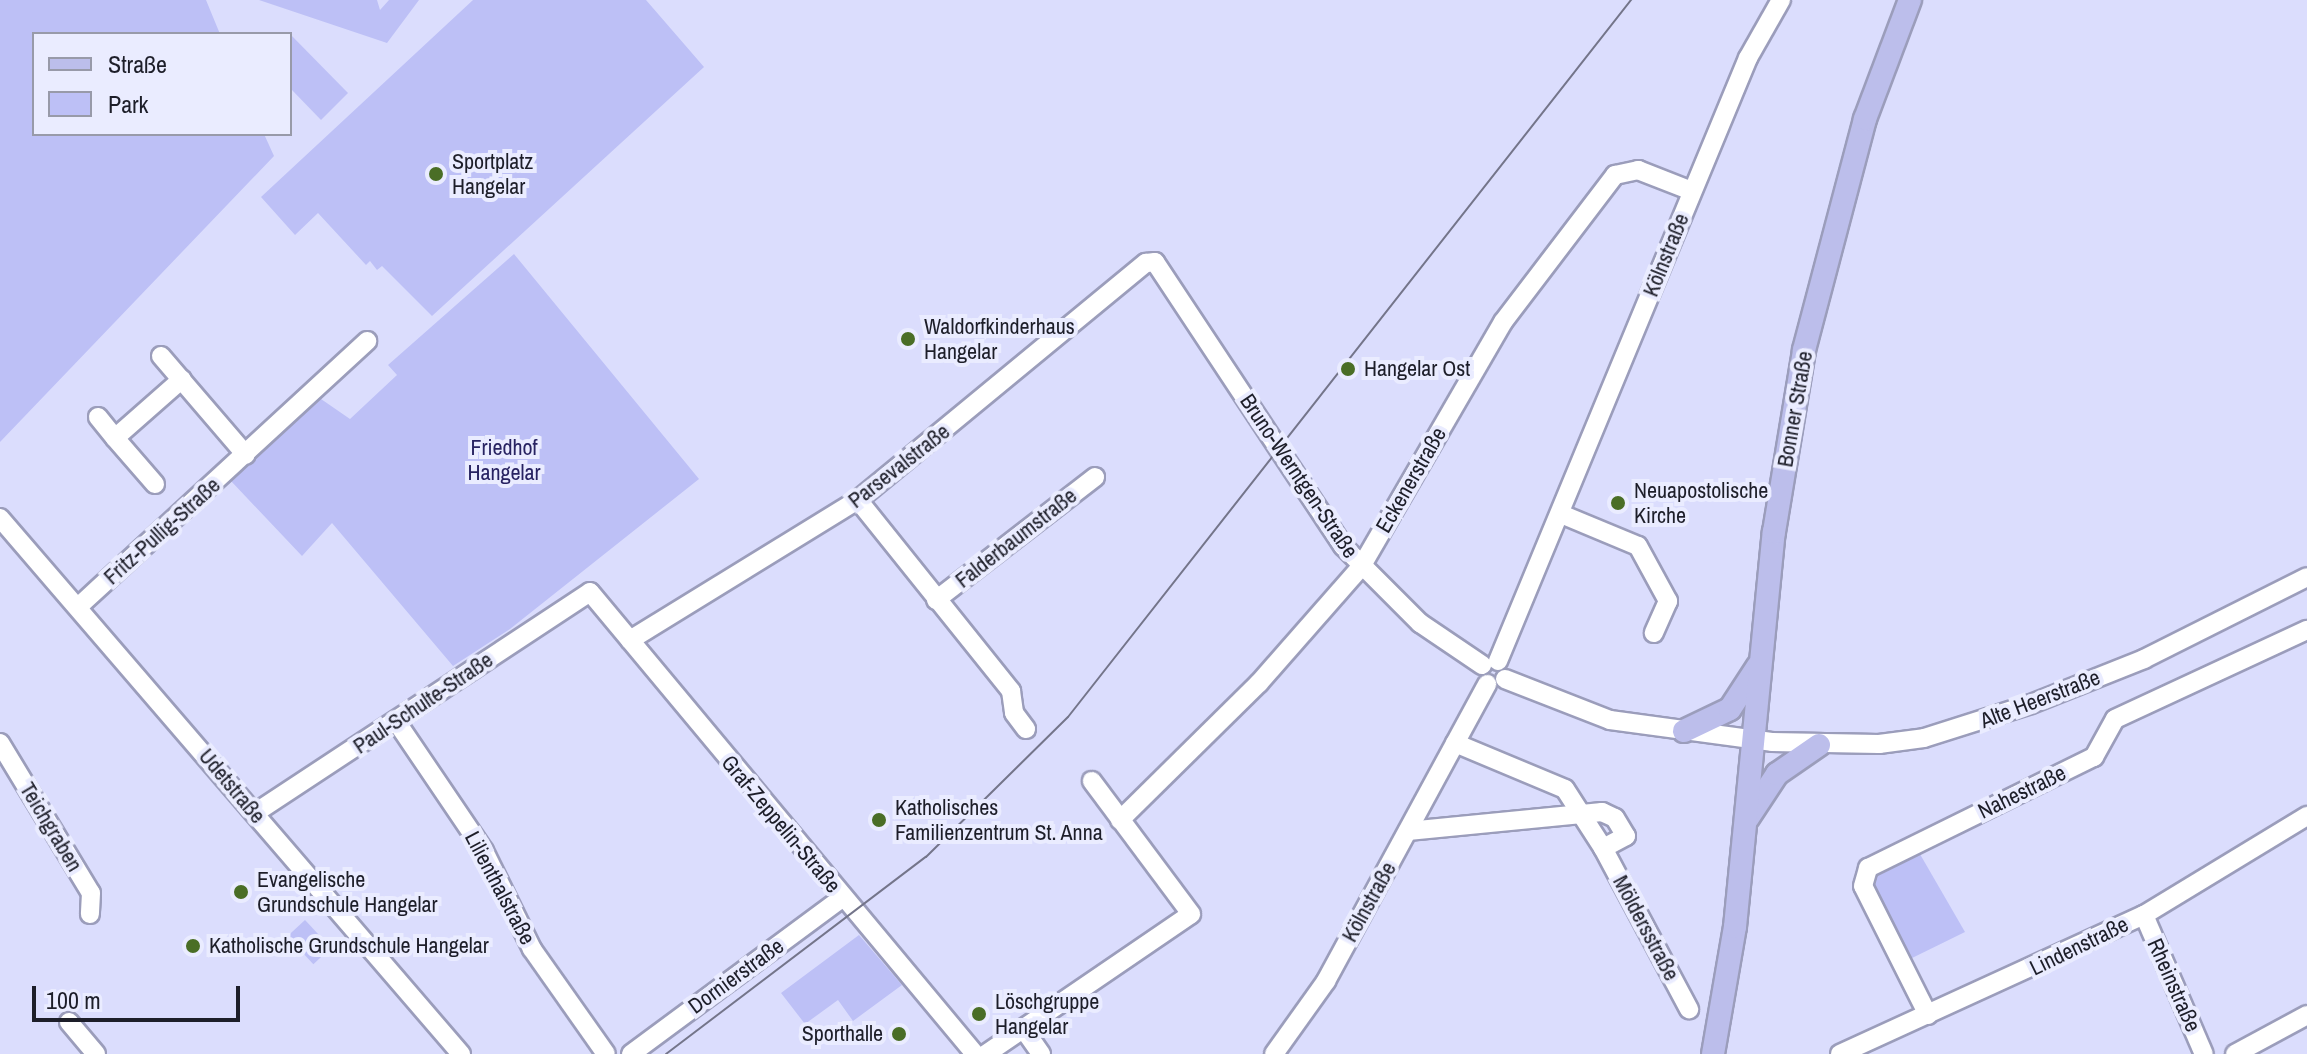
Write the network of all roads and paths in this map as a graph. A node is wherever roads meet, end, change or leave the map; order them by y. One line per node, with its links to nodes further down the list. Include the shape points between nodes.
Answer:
1 (1781, 0): 3 (street, Kölnstraße, via 1748,58)
2 (1910, 0): 24 (main road, Bonner Straße, via 1865,119 1804,350 1774,532)
3 (1692, 191): 14 (street, Kölnstraße); 16 (street, Eckenerstraße, via 1638,170 1615,175 1503,322)
4 (1146, 263): 13 (street, Parsevalstraße); 16 (street, Bruno-Werntgen-Straße, via 1163,268 1282,457)
5 (367, 341): 10 (street, Fritz-Pullig-Straße)
6 (161, 356): 7 (street)
7 (182, 379): 9 (street); 10 (street)
8 (98, 417): 9 (street, Fritz-Pullig-Straße)
9 (115, 438): 12 (street, Fritz-Pullig-Straße)
10 (246, 455): 20 (street, Fritz-Pullig-Straße)
11 (1095, 477): 19 (street, Falderbaumstraße)
12 (155, 484)
13 (858, 500): 19 (street, Falderbaumstraße); 23 (street, Parsevalstraße)
14 (1561, 514): 22 (street, via 1638,546 1668,601); 25 (street, Kölnstraße)
15 (0, 518): 20 (street, Udetstraße)
16 (1361, 567): 25 (street, Bruno-Werntgen-Straße, via 1420,623); 37 (street, Eckenerstraße, via 1259,683)
17 (2307, 577): 32 (street, Alte Heerstraße, via 2144,659 2031,704 1924,738)
18 (590, 592): 23 (street, Graf-Zeppelin-Straße); 26 (street, Paul-Schulte-Straße)
19 (936, 600): 27 (street, Falderbaumstraße, via 1011,691 1014,713)
20 (78, 607): 34 (street, Udetstraße)
21 (2307, 630): 46 (street, Nahestraße, via 2115,719 2094,757 1868,868 1863,886)
22 (1654, 633)
23 (630, 640): 41 (street, Graf-Zeppelin-Straße)
24 (1761, 661): 28 (main road, via 1730,709); 29 (main road, Bonner Straße)
25 (1493, 672): 28 (street, via 1610,720); 31 (street, Kölnstraße)
26 (396, 721): 34 (street, Paul-Schulte-Straße); 52 (street, Lilienthalstraße, via 484,851 537,959)
27 (1026, 729)
28 (1684, 731): 29 (street)
29 (1754, 740): 32 (street, Alte Heerstraße); 38 (main road, Bonner Straße)
30 (0, 743): 42 (street, Teichgraben, via 91,893)
31 (1455, 743): 35 (street, via 1565,789); 39 (street, Kölnstraße)
32 (1819, 745): 38 (main road, via 1777,774)
33 (1092, 781): 37 (street)
34 (255, 813): 51 (street, Udetstraße)
35 (1581, 813): 39 (street); 40 (street, Möldersstraße); 40 (street, via 1602,812 1615,818 1626,836)
36 (2307, 816): 43 (street, Lindenstraße)
37 (1120, 820): 49 (street, via 1191,914)
38 (1746, 823): 44 (main road, Bonner Straße)
39 (1408, 831): 57 (street, Kölnstraße, via 1326,981)
40 (1603, 848): 45 (street, Möldersstraße)
41 (842, 898): 53 (street, Dornierstraße); 54 (street, Graf-Zeppelin-Straße)
42 (90, 914)
43 (2144, 915): 46 (street, Lindenstraße); 61 (street, Rheinstraße)
44 (1735, 927): 58 (main road, Bonner Straße); 59 (main road, Bonner Straße)
45 (1689, 1009)
46 (1928, 1015): 60 (street, Lindenstraße)
47 (2307, 1015): 62 (street)
48 (69, 1022): 50 (street)
49 (1025, 1031): 55 (street); 56 (street)
50 (96, 1054)
51 (461, 1054)
52 (606, 1054)
53 (631, 1054)
54 (975, 1054)
55 (986, 1054)
56 (1041, 1054)
57 (1274, 1054)
58 (1699, 1054)
59 (1713, 1054)
60 (1840, 1054)
61 (2204, 1054)
62 (2235, 1054)

